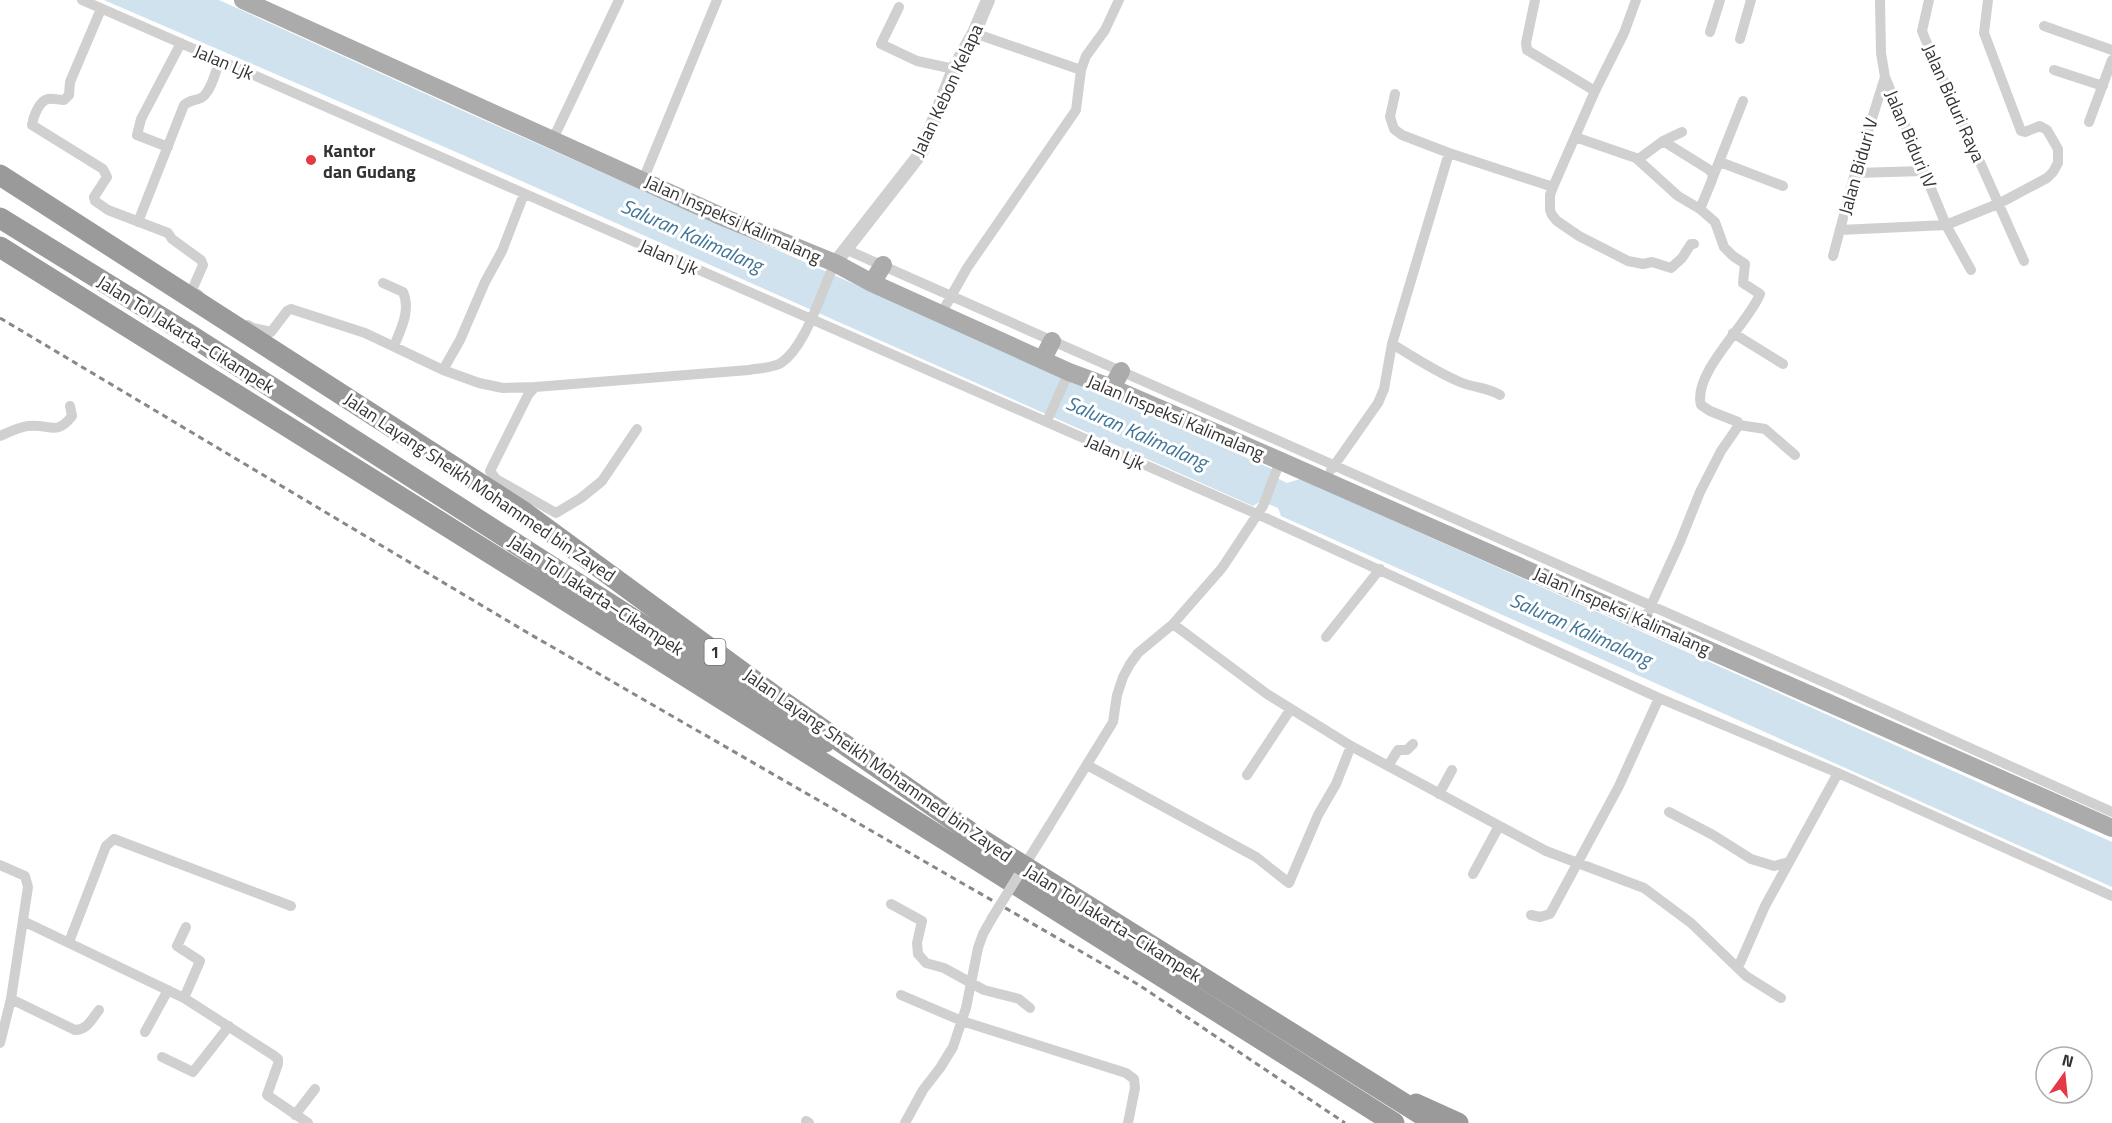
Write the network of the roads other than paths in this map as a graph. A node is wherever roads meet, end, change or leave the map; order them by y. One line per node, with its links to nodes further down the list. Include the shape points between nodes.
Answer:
1 (82, 0): 15 (street, Jalan Ljk)
2 (243, 0): 35 (main road, Jalan Inspeksi Kalimalang)
3 (619, 0): 35 (street)
4 (717, 0): 45 (street)
5 (988, 0): 18 (street, Jalan Kebon Kelapa)
6 (1119, 0): 25 (street)
7 (1535, 0): 29 (street, via 1527,50)
8 (1636, 0): 29 (street)
9 (1720, 0): 17 (street)
10 (1751, 0): 19 (street)
11 (1880, 0): 27 (street, Jalan Biduri IV)
12 (1929, 0): 50 (street, Jalan Biduri Raya, via 1922,31)
13 (1988, 0): 50 (street, via 1983,33 2021,130 2040,126 2047,130 2059,156 2054,172 2047,178)
14 (899, 7): 24 (street, via 881,44 916,61)
15 (101, 9): 20 (street, Jalan Ljk); 53 (street, via 70,82 69,95 64,100 45,101 32,125 103,169 106,177 95,201)
16 (2044, 26): 21 (street)
17 (1710, 32)
18 (974, 33): 24 (street, Jalan Kebon Kelapa); 25 (street)
19 (1740, 39)
20 (181, 43): 22 (street, Jalan Ljk); 37 (street, via 136,135)
21 (2112, 50)
22 (220, 60): 37 (street, via 206,95 184,105); 49 (street, Jalan Ljk)
23 (2112, 60): 28 (street)
24 (954, 69): 59 (street, Jalan Kebon Kelapa, via 921,153)
25 (1081, 70): 65 (street, via 1076,110)
26 (2054, 70): 28 (street)
27 (1885, 77): 41 (street, Jalan Biduri IV); 42 (street, Jalan Biduri V)
28 (2103, 86): 32 (street)
29 (1595, 91): 34 (street)
30 (1395, 94): 38 (street, via 1389,117 1394,129)
31 (1743, 101): 40 (street)
32 (2089, 122)
33 (1682, 132): 36 (street)
34 (1575, 137): 39 (street); 47 (street)
35 (553, 139): 45 (main road, Jalan Inspeksi Kalimalang)
36 (1663, 141): 39 (street); 44 (street, via 1708,169)
37 (168, 147): 53 (street)
38 (1449, 153): 47 (street); 70 (street)
39 (1636, 158): 51 (street, via 1678,196)
40 (1720, 162): 44 (street); 46 (street)
41 (1924, 171): 42 (street); 54 (street, Jalan Biduri IV)
42 (1855, 173): 55 (street, Jalan Biduri V)
43 (0, 175): 141 (highway, Jalan Layang Sheikh Mohammed bin Zayed / 1, bridge, via 521,510 772,694 976,836)
44 (1713, 177): 51 (street)
45 (643, 180): 59 (main road, Jalan Inspeksi Kalimalang, via 725,218)
46 (1783, 186)
47 (1553, 187): 56 (street, via 1550,210 1557,221 1579,237 1628,261 1671,268)
48 (0, 192): 140 (highway, Jalan Layang Sheikh Mohammed bin Zayed / 1, via 512,518 890,794)
49 (524, 194): 67 (street, Jalan Ljk); 74 (street, via 502,251)
50 (2000, 203): 54 (street); 60 (street, Jalan Biduri Raya)
51 (1700, 209): 68 (street, via 1715,222 1725,247 1745,264 1743,283 1760,294)
52 (0, 218): 134 (highway, Jalan Tol Jakarta–Cikampek / 1, via 190,335 940,816)
53 (138, 222): 71 (street, via 168,233 201,260 203,265 192,291 253,328 271,332 291,309)
54 (1946, 225): 55 (street); 62 (street, Jalan Biduri IV)
55 (1840, 230): 58 (street, Jalan Biduri V)
56 (1694, 244)
57 (0, 247): 139 (highway, Jalan Tol Jakarta–Cikampek / 1)
58 (1833, 256)
59 (837, 261): 61 (street, Jalan Inspeksi Kalimalang); 64 (main road, Jalan Inspeksi Kalimalang); 67 (street)
60 (2024, 261)
61 (883, 265): 64 (main road); 65 (street, Jalan Inspeksi Kalimalang)
62 (1971, 270)
63 (383, 283): 71 (street, via 403,292 405,297 404,320)
64 (872, 283): 66 (main road, Jalan Inspeksi Kalimalang)
65 (951, 296): 66 (street); 69 (street, Jalan Inspeksi Kalimalang)
66 (940, 314): 72 (main road, Jalan Inspeksi Kalimalang)
67 (813, 316): 77 (street, via 780,364); 81 (street, Jalan Ljk)
68 (1733, 333): 73 (street); 82 (street, via 1705,377 1700,402)
69 (1052, 341): 72 (main road); 75 (street, Jalan Inspeksi Kalimalang)
70 (1392, 344): 79 (street, via 1448,377); 88 (street, via 1378,403)
71 (394, 346): 74 (street)
72 (1043, 359): 76 (main road, Jalan Inspeksi Kalimalang)
73 (1783, 364)
74 (443, 370): 77 (street, via 503,388)
75 (1121, 371): 78 (main road); 84 (street, Jalan Inspeksi Kalimalang)
76 (1068, 374): 78 (main road, Jalan Inspeksi Kalimalang); 81 (street)
77 (535, 387): 83 (street, via 490,471 496,479 556,513 602,482)
78 (1112, 388): 84 (main road, Jalan Inspeksi Kalimalang)
79 (1500, 395)
80 (70, 406): 85 (street, via 72,416 59,428 25,426)
81 (1048, 419): 89 (street, Jalan Ljk)
82 (1739, 425): 86 (street, via 1765,429); 91 (street, via 1700,492)
83 (637, 429)
84 (1230, 429): 87 (main road, Jalan Inspeksi Kalimalang); 88 (street, Jalan Inspeksi Kalimalang)
85 (0, 436)
86 (1795, 455)
87 (1277, 469): 88 (main road, Jalan Inspeksi Kalimalang); 89 (street)
88 (1329, 473): 91 (main road, Jalan Inspeksi Kalimalang)
89 (1260, 510): 90 (street, Jalan Ljk); 92 (street, via 1222,568)
90 (1380, 569): 93 (street); 94 (street, Jalan Ljk)
91 (1647, 614): 105 (street, Jalan Inspeksi Kalimalang, via 1837,688); 107 (main road, Jalan Inspeksi Kalimalang)
92 (1173, 624): 95 (street); 98 (street, via 1130,664 1117,694 1113,722)
93 (1326, 637)
94 (1659, 698): 101 (street, Jalan Ljk); 108 (street)
95 (1290, 710): 97 (street); 102 (street)
96 (1413, 744): 99 (street, via 1407,750 1398,750)
97 (1351, 746): 98 (street, via 1289,883 1256,857); 99 (street)
98 (1087, 765): 120 (street, bridge, via 983,934)
99 (1388, 766): 103 (street)
100 (1452, 770): 103 (street)
101 (1838, 773): 109 (street); 112 (street, Jalan Ljk)
102 (1247, 775)
103 (1440, 794): 106 (street)
104 (1669, 812): 109 (street, via 1751,859 1774,866)
105 (2112, 812)
106 (1499, 826): 108 (street, via 1546,851); 111 (street)
107 (2112, 828)
108 (1579, 862): 115 (street, via 1550,914); 119 (street, via 1644,888)
109 (1789, 862): 119 (street)
110 (0, 865): 116 (street, via 25,876 28,882)
111 (1473, 874)
112 (2112, 896)
113 (891, 904): 120 (street, via 922,921 917,944 918,954 926,963)
114 (291, 906): 118 (street, via 114,839 106,846)
115 (1531, 915)
116 (23, 921): 118 (street); 125 (street)
117 (186, 927): 123 (street, via 177,946 200,961)
118 (69, 942): 121 (street)
119 (1737, 964): 124 (street, via 1746,976)
120 (970, 982): 126 (street, via 1018,999); 128 (street)
121 (168, 990): 123 (street); 130 (street)
122 (901, 994): 128 (street)
123 (184, 998): 129 (street)
124 (1781, 998)
125 (10, 999): 127 (street, via 75,1030 87,1026); 131 (street)
126 (1030, 1008)
127 (99, 1010)
128 (962, 1021): 137 (street, via 953,1047); 138 (street, via 1126,1073 1134,1079 1135,1088)
129 (229, 1026): 132 (street, via 193,1072); 135 (street, via 278,1059 267,1095)
130 (145, 1032)
131 (0, 1043)
132 (162, 1057)
133 (315, 1089): 135 (street)
134 (1383, 1089): 141 (highway, Jalan Tol Jakarta–Cikampek / 1); 142 (highway)
135 (295, 1115): 136 (street)
136 (308, 1123)
137 (905, 1123)
138 (1128, 1123)
139 (1394, 1123)
140 (1415, 1123)
141 (1436, 1123)
142 (1458, 1123)

